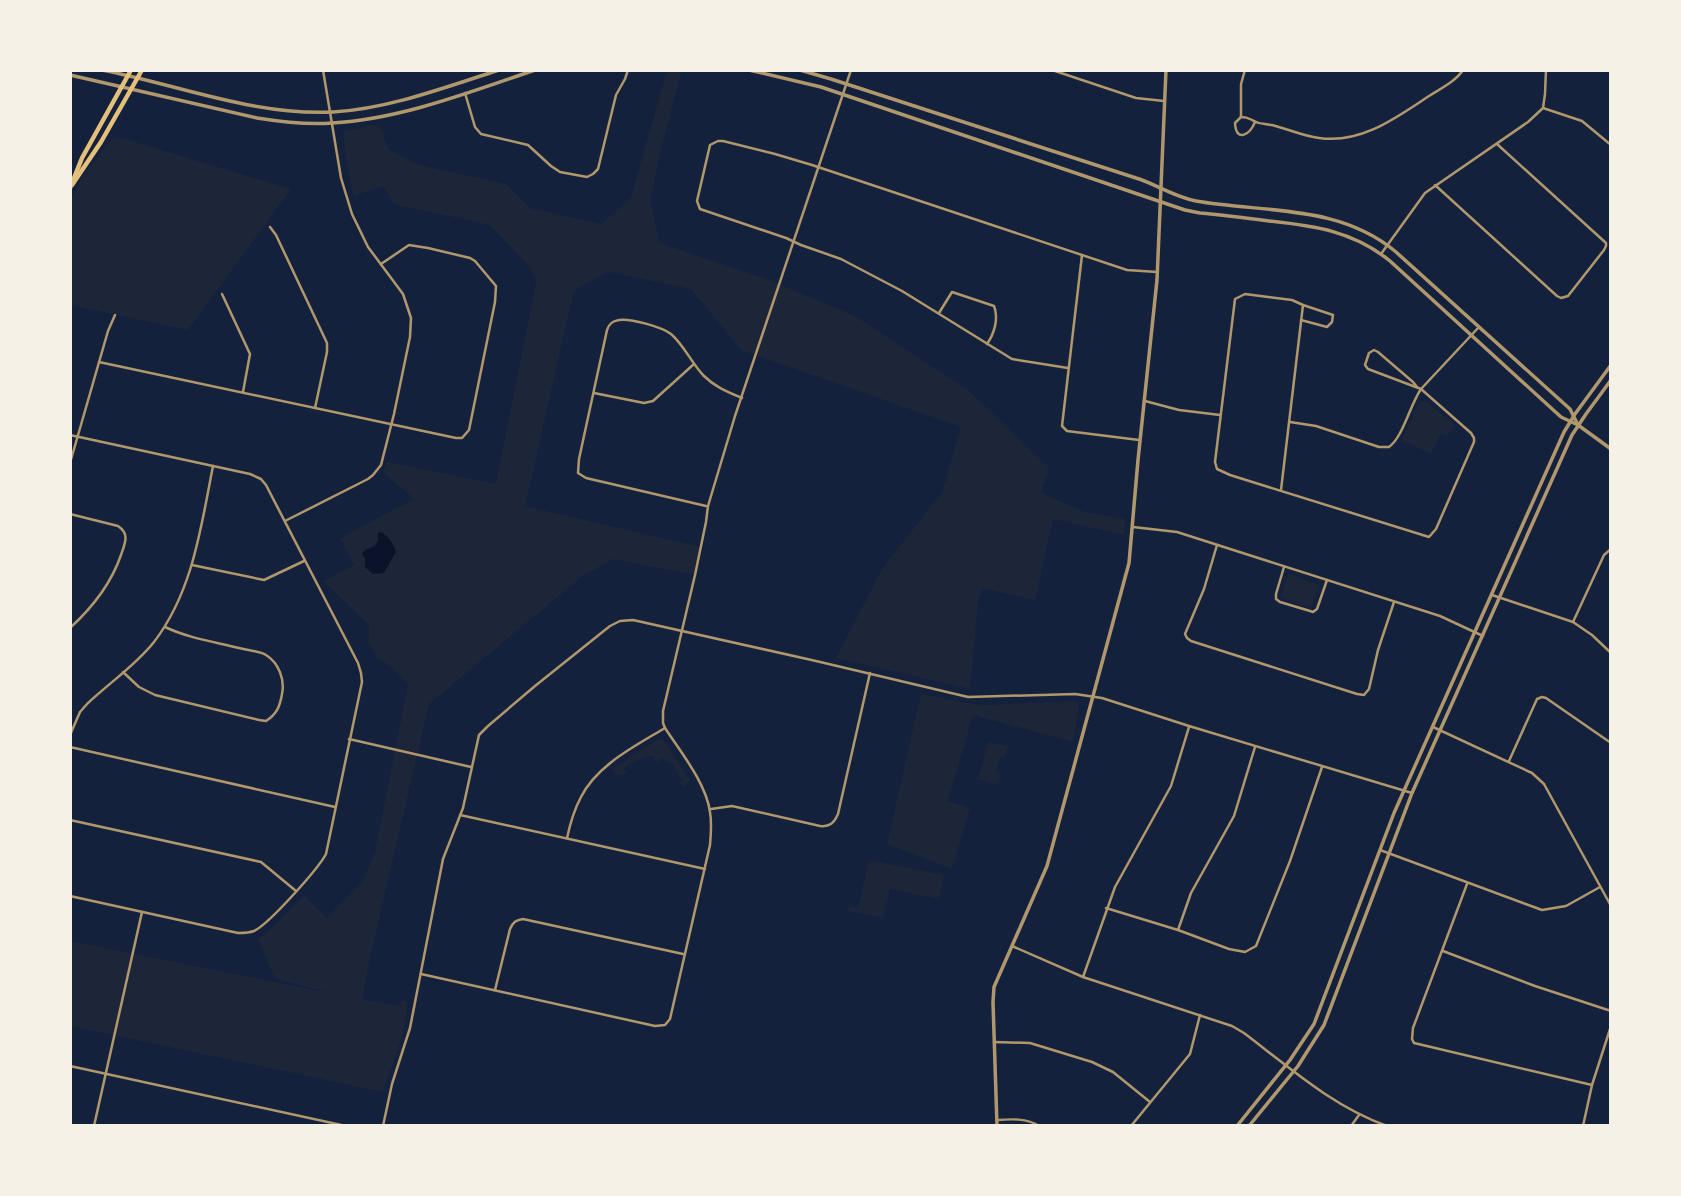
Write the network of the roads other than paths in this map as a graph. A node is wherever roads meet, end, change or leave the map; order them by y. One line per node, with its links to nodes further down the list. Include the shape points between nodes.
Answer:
1 (102, 70): 16 (street)
2 (142, 70): 19 (main road)
3 (323, 70): 27 (street)
4 (499, 70): 27 (street, via 393,102)
5 (535, 70): 23 (street)
6 (628, 70): 23 (street, via 616,95 598,169 584,177 557,171 526,144 481,134)
7 (748, 70): 24 (street)
8 (800, 70): 20 (street)
9 (851, 70): 20 (street)
10 (1052, 70): 18 (street)
11 (1070, 70): 18 (street)
12 (1166, 70): 25 (street)
13 (1245, 70): 28 (street)
14 (1463, 70): 29 (street, via 1391,121 1362,134 1318,138)
15 (1546, 70): 26 (street)
16 (130, 73): 19 (street); 21 (main road)
17 (70, 75): 21 (street)
18 (1068, 75): 25 (street, via 1136,98)
19 (138, 78): 22 (main road); 27 (street, via 260,107)
20 (847, 84): 24 (street); 36 (street)
21 (121, 86): 22 (street); 35 (main road)
22 (131, 89): 30 (street, via 269,120); 35 (main road)
23 (465, 93): 30 (street, via 410,109)
24 (843, 94): 33 (street); 37 (street)
25 (1164, 102): 36 (street)
26 (1543, 108): 31 (street); 32 (street, via 1582,121)
27 (330, 112): 30 (street)
28 (1241, 117): 29 (street); 29 (street, via 1235,123 1241,135 1252,131)
29 (1256, 122)
30 (332, 123): 43 (street, via 352,214)
31 (1497, 144): 34 (street); 34 (street, via 1606,243 1568,296 1557,296)
32 (1611, 145)
33 (819, 168): 39 (street); 39 (street, via 723,141 708,148 697,206); 42 (street)
34 (1435, 185): 40 (street)
35 (71, 187)
36 (1160, 187): 37 (street); 40 (street, via 1193,201 1325,217)
37 (1160, 201): 41 (street, via 1200,213 1321,227); 44 (street)
38 (270, 227): 63 (street, via 327,342)
39 (794, 242): 47 (street, via 850,264); 61 (street)
40 (1387, 245): 41 (street); 50 (street)
41 (1381, 254): 51 (street)
42 (1082, 255): 44 (street, via 1130,271); 56 (street)
43 (381, 264): 68 (street, via 403,294 411,318); 68 (street, via 409,245 428,248 475,261 497,290 467,435 456,438)
44 (1157, 272): 62 (street)
45 (222, 294): 59 (street, via 250,354)
46 (1303, 305): 49 (street); 49 (street, via 1333,315 1327,327); 64 (street, via 1292,299 1245,294 1235,299)
47 (939, 313): 52 (street); 52 (street, via 952,292 994,306 993,335)
48 (115, 315): 53 (street)
49 (1301, 320): 66 (street)
50 (1479, 327): 51 (street); 65 (street)
51 (1471, 335): 58 (street); 67 (street)
52 (987, 344): 56 (street, via 1012,359)
53 (99, 362): 59 (street); 71 (street)
54 (694, 364): 60 (street, via 653,401); 60 (street, via 666,331 618,320 607,330); 61 (street, via 714,384)
55 (1611, 365): 65 (street)
56 (1068, 368): 72 (street, via 1064,429)
57 (1611, 380): 69 (street)
58 (1419, 388): 58 (street, via 1378,352 1369,353 1368,369); 66 (street, via 1396,440 1386,448); 76 (street, via 1474,438 1429,537)
59 (243, 392): 63 (street)
60 (594, 393): 77 (street, via 578,464 580,475)
61 (742, 398): 77 (street)
62 (1144, 401): 64 (street); 72 (street)
63 (315, 408): 68 (street)
64 (1220, 415): 76 (street, via 1217,469)
65 (1574, 416): 67 (street); 69 (street)
66 (1290, 422): 76 (street)
67 (1570, 422): 69 (street); 87 (street)
68 (391, 424): 79 (street, via 373,475)
69 (1578, 425): 73 (street); 88 (street)
70 (70, 435): 71 (street)
71 (78, 436): 74 (street); 75 (street)
72 (1140, 440): 80 (street)
73 (1611, 449)
74 (70, 463)
75 (213, 466): 79 (street, via 261,479); 84 (street)
76 (1281, 490)
77 (708, 506): 93 (street)
78 (70, 514): 92 (street, via 118,526 126,536 109,582)
79 (285, 520): 83 (street)
80 (1132, 527): 81 (street, via 1174,531); 99 (street, via 1128,569)
81 (1217, 545): 85 (street); 89 (street, via 1185,634 1220,651 1364,695)
82 (1611, 549): 90 (street)
83 (304, 561): 84 (street, via 264,580); 105 (street, via 361,673)
84 (192, 565): 91 (street)
85 (1284, 567): 86 (street); 86 (street, via 1276,599 1312,612 1318,608)
86 (1327, 580): 89 (street)
87 (1492, 595): 88 (street); 94 (street)
88 (1500, 598): 90 (street); 95 (street)
89 (1394, 602): 94 (street)
90 (1573, 622): 96 (street)
91 (165, 627): 97 (street); 97 (street, via 265,655 283,681 277,711 266,721 150,694)
92 (70, 628)
93 (681, 631): 98 (street); 102 (street, via 663,711); 110 (street, via 633,620 610,626 484,729)
94 (1475, 632): 95 (street); 101 (street)
95 (1483, 636): 103 (street)
96 (1611, 653)
97 (123, 672): 104 (street, via 84,707)
98 (870, 673): 99 (street, via 974,698); 115 (street, via 832,824 820,826 732,806)
99 (1093, 696): 100 (street); 130 (street, via 1047,866)
100 (1189, 726): 107 (street); 127 (street, via 1171,786)
101 (1433, 727): 103 (street); 112 (street)
102 (664, 728): 115 (street, via 698,780); 118 (street, via 611,762 591,782 575,810)
103 (1441, 730): 109 (street); 113 (street)
104 (70, 735)
105 (349, 739): 110 (street); 114 (street)
106 (1611, 743): 109 (street, via 1542,697 1537,699)
107 (1255, 746): 111 (street); 129 (street, via 1234,816 1191,893)
108 (70, 747): 114 (street)
109 (1509, 761): 123 (street, via 1544,784)
110 (471, 767): 116 (street)
111 (1322, 767): 112 (street); 129 (street, via 1256,946 1245,952)
112 (1404, 791): 113 (street); 119 (street)
113 (1412, 793): 120 (street)
114 (335, 807): 124 (street, via 324,858)
115 (710, 810): 121 (street)
116 (460, 815): 118 (street); 133 (street, via 443,859)
117 (70, 820): 124 (street, via 261,862)
118 (567, 838): 121 (street)
119 (1380, 850): 120 (street); 141 (street, via 1318,1013)
120 (1389, 854): 122 (street); 142 (street, via 1328,1015)
121 (705, 869): 132 (street)
122 (1467, 884): 123 (street, via 1542,911 1566,906); 131 (street)
123 (1600, 887): 126 (street)
124 (296, 891): 128 (street, via 263,925 246,933)
125 (70, 896): 128 (street)
126 (1611, 906)
127 (1107, 908): 129 (street); 134 (street)
128 (142, 912): 143 (street)
129 (1178, 930)
130 (1012, 946): 134 (street); 139 (street, via 994,987)
131 (1443, 951): 136 (street); 144 (street, via 1412,1034 1414,1043)
132 (684, 955): 135 (street, via 519,919 510,929); 135 (street, via 672,1015 665,1025)
133 (421, 974): 135 (street); 150 (street)
134 (1083, 977): 137 (street)
135 (495, 990)
136 (1611, 1011)
137 (1200, 1015): 141 (street, via 1238,1028); 145 (street, via 1190,1054)
138 (1611, 1026): 144 (street)
139 (994, 1042): 145 (street, via 1030,1043 1092,1062 1113,1072); 147 (street)
140 (70, 1066): 143 (street)
141 (1286, 1066): 142 (street); 154 (street)
142 (1294, 1072): 146 (street); 155 (street)
143 (106, 1074): 148 (street); 149 (street)
144 (1592, 1086): 158 (street)
145 (1150, 1102): 153 (street)
146 (1359, 1115): 156 (street); 157 (street)
147 (997, 1120): 151 (street); 152 (street, via 1021,1119)
148 (94, 1126)
149 (346, 1126)
150 (383, 1126)
151 (997, 1126)
152 (1039, 1126)
153 (1131, 1126)
154 (1237, 1126)
155 (1249, 1126)
156 (1351, 1126)
157 (1387, 1126)
158 (1583, 1126)

